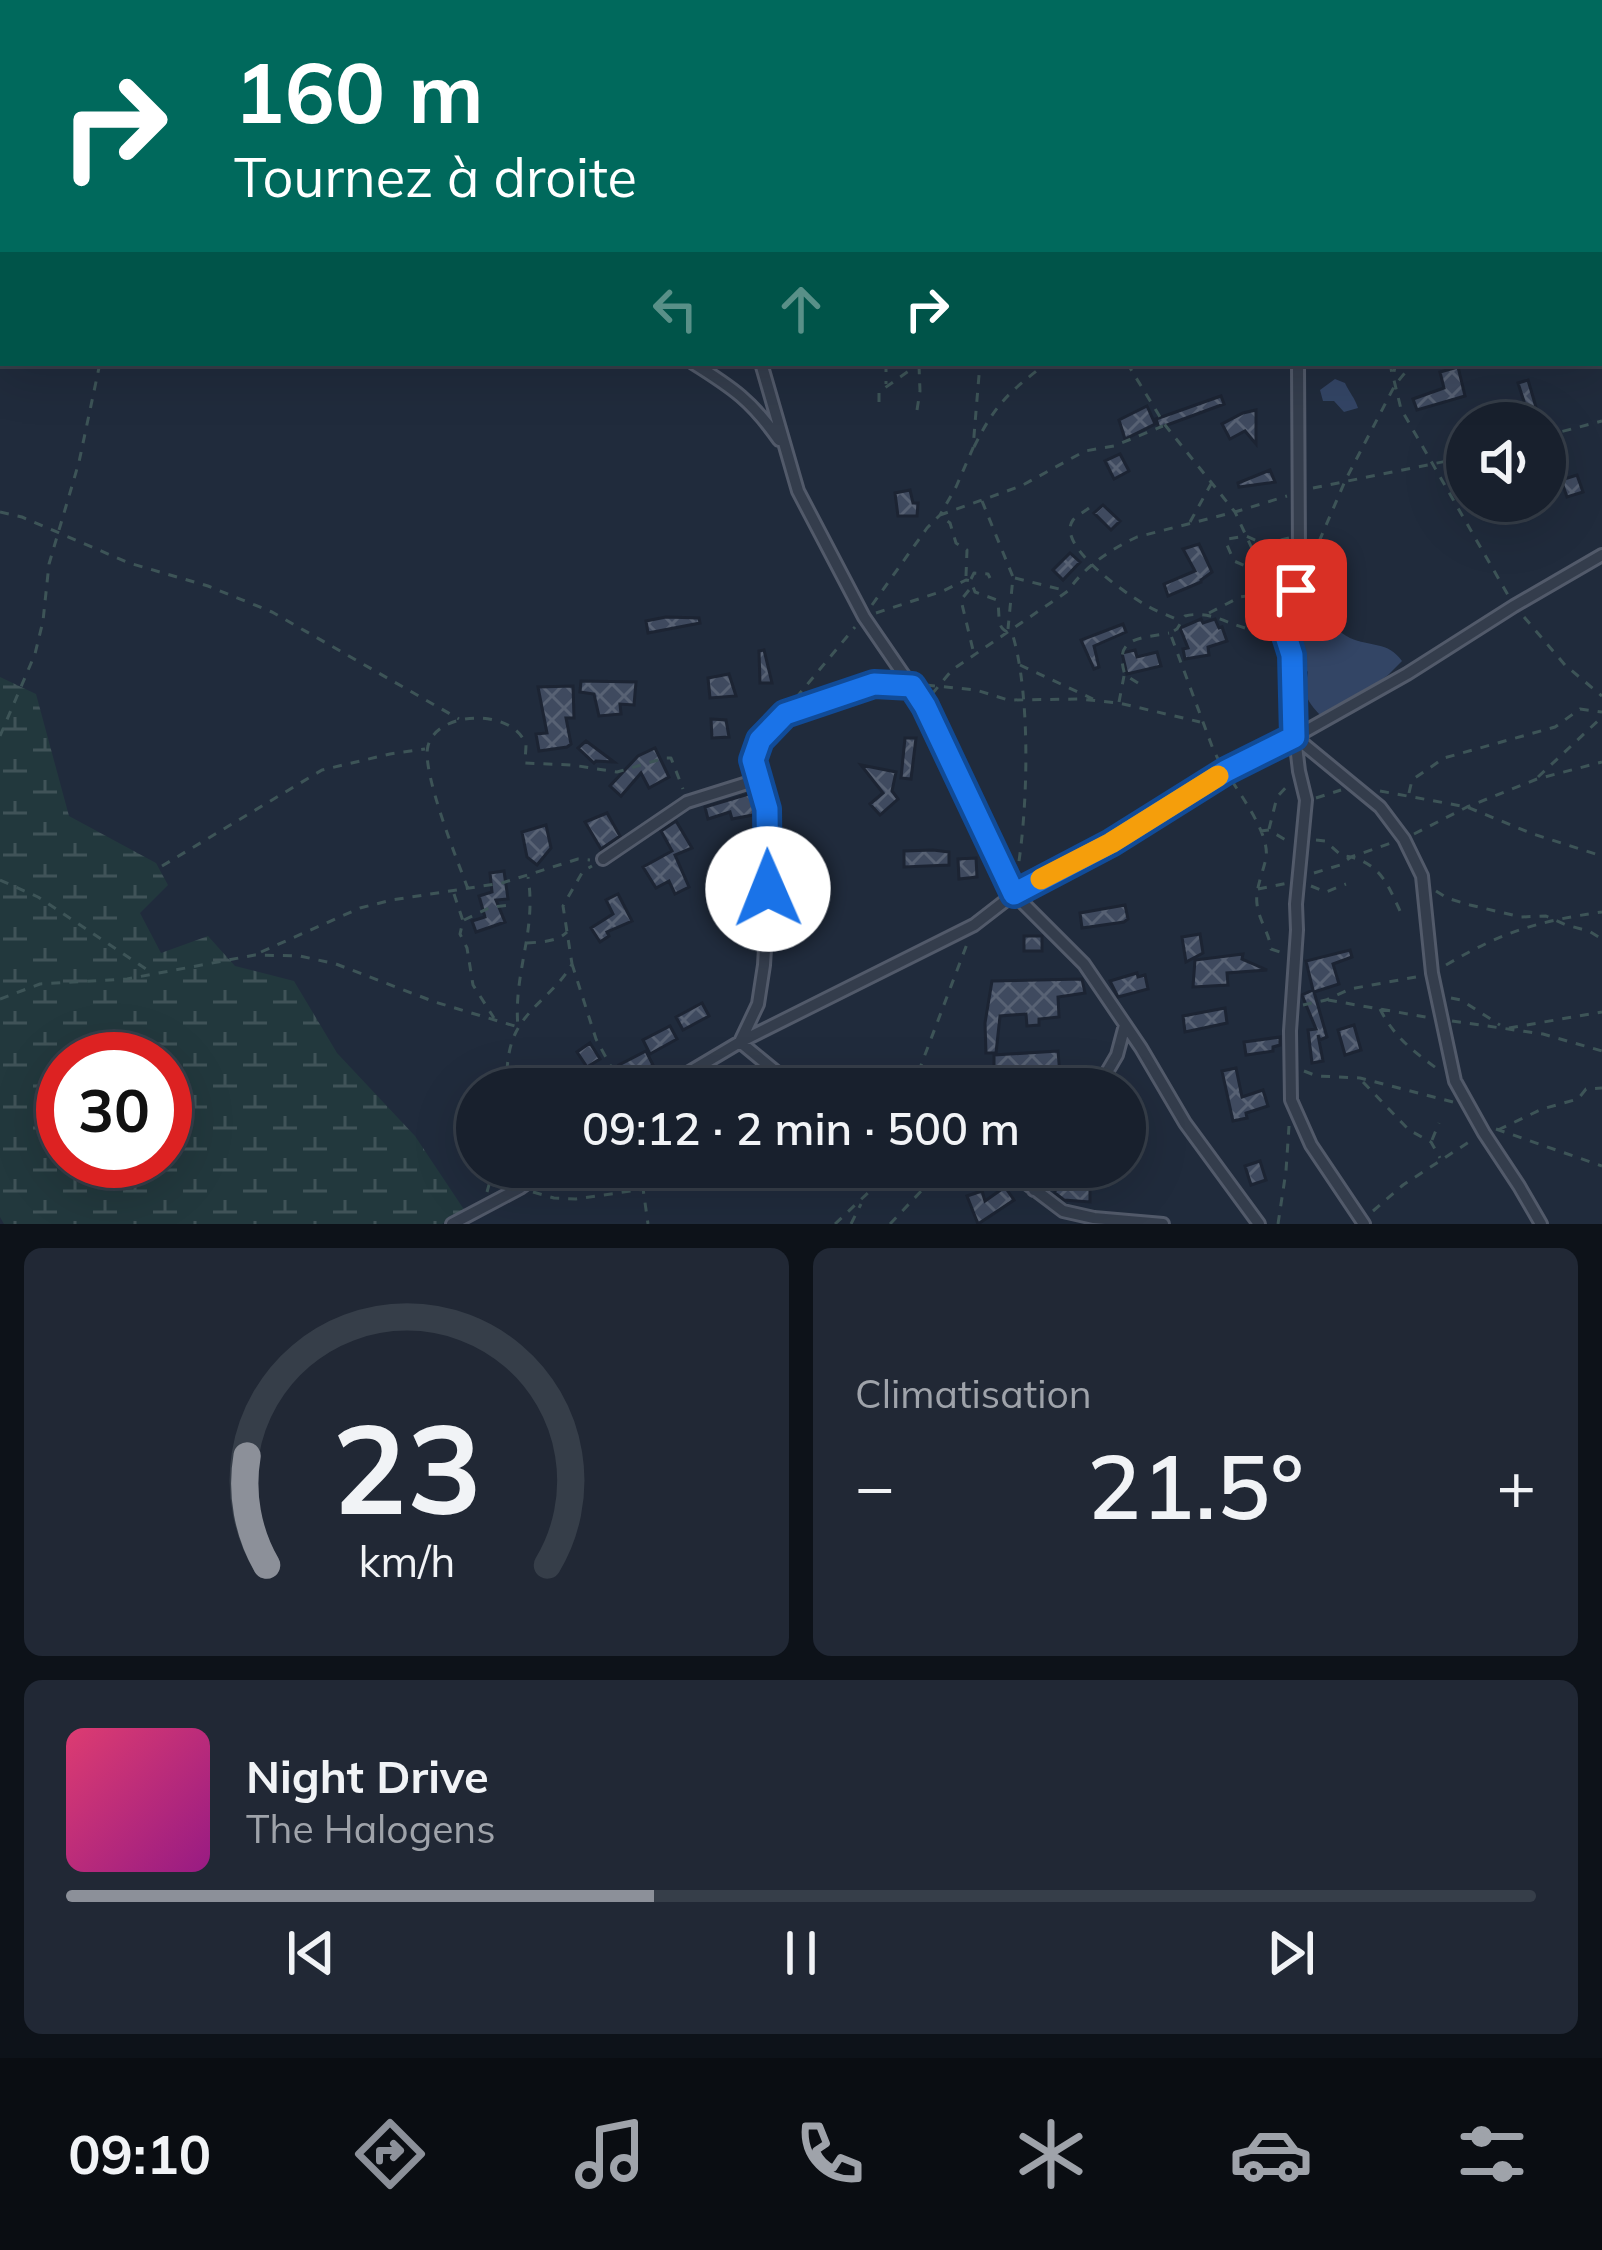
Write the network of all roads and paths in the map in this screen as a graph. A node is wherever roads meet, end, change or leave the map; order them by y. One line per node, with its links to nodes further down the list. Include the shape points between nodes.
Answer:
1 (99, 366): 33 (path)
2 (698, 366): 20 (street, via 742,394)
3 (762, 366): 20 (street)
4 (886, 366): 13 (path)
5 (917, 366): 13 (path)
6 (920, 366): 16 (path)
7 (980, 366): 21 (path)
8 (1043, 366): 21 (path, via 1000,402)
9 (1129, 366): 18 (path)
10 (1298, 366): 26 (street)
11 (1393, 366): 14 (path)
12 (1411, 366): 14 (path)
13 (886, 386): 15 (path)
14 (1395, 386): 23 (path); 24 (path)
15 (879, 402)
16 (917, 410)
17 (1602, 421): 19 (path)
18 (1165, 425): 25 (path); 27 (path, via 1084,451)
19 (1566, 430)
20 (784, 448): 48 (street)
21 (974, 448): 31 (path)
22 (1446, 462): 23 (path)
23 (1435, 465): 24 (path); 46 (path)
24 (1345, 481): 26 (path); 38 (path)
25 (1210, 484): 30 (path); 32 (path)
26 (1300, 491): 30 (path); 35 (street)
27 (982, 501): 31 (path); 40 (path)
28 (1089, 508): 37 (path, via 1070,534)
29 (0, 512): 33 (path)
30 (1235, 512): 32 (path); 34 (path)
31 (940, 515): 42 (path, via 967,550); 48 (path)
32 (1189, 524): 37 (path, via 1137,537)
33 (57, 532): 66 (path, via 272,612); 68 (path, via 34,654)
34 (1246, 536): 35 (path, via 1264,544); 39 (path); 39 (path, via 1227,545 1234,561)
35 (1299, 539): 43 (street)
36 (1602, 555): 46 (street)
37 (1093, 565): 44 (path); 49 (path, via 1144,605)
38 (1309, 568)
39 (1260, 575): 45 (path)
40 (1013, 577): 44 (path); 50 (path)
41 (990, 578): 42 (path, via 979,571)
42 (969, 582): 48 (path); 50 (path, via 997,600); 53 (path, via 961,600)
43 (1296, 590): 45 (path); 52 (street)
44 (1068, 591): 50 (path)
45 (1264, 594): 47 (path); 52 (path, via 1274,631)
46 (1514, 605): 59 (path); 69 (street)
47 (1207, 614)
48 (864, 617): 58 (street); 64 (path)
49 (1180, 621)
50 (1008, 631): 53 (path); 54 (path)
51 (1171, 633): 55 (path, via 1125,645)
52 (1286, 636): 69 (street)
53 (974, 656): 57 (path)
54 (1018, 665): 60 (path); 61 (path)
55 (1124, 675): 56 (path); 62 (path)
56 (1138, 683)
57 (938, 685): 58 (path); 60 (path); 63 (path)
58 (912, 686): 63 (street); 64 (street, via 874,684)
59 (1602, 696)
60 (1023, 698): 61 (path); 96 (path, via 1025,795)
61 (1096, 700): 62 (path)
62 (1119, 703): 67 (path)
63 (925, 706): 96 (street)
64 (785, 714): 74 (street, via 754,752)
65 (1602, 714): 73 (path); 76 (path, via 1580,709 1544,731 1444,758 1412,780)
66 (459, 719): 70 (path); 78 (path, via 514,727 525,763 616,772 671,758)
67 (1204, 723)
68 (0, 736)
69 (1294, 737): 72 (street); 75 (street); 96 (street)
70 (427, 749): 87 (path, via 322,770); 93 (path)
71 (1602, 762): 73 (path)
72 (1299, 771): 77 (street); 80 (path, via 1274,805)
73 (1537, 778): 79 (path)
74 (757, 780): 78 (street); 121 (street, via 770,866 764,965)
75 (1358, 788): 76 (path); 77 (path); 82 (street)
76 (1408, 796): 79 (path)
77 (1306, 800): 83 (street)
78 (687, 802): 86 (street)
79 (1467, 806): 82 (path); 84 (path)
80 (1269, 830): 81 (path); 83 (path)
81 (1261, 831)
82 (1404, 838): 85 (path); 88 (street)
83 (1302, 842): 85 (path, via 1325,841); 91 (street)
84 (1602, 856)
85 (1351, 857): 91 (path); 99 (path, via 1376,867)
86 (603, 859): 89 (path); 103 (path, via 571,890 563,906)
87 (162, 866)
88 (1423, 876): 100 (path, via 1447,898); 108 (street)
89 (528, 877): 93 (path); 105 (path)
90 (0, 880): 109 (path)
91 (1298, 881): 92 (path, via 1326,892); 94 (path); 114 (street)
92 (1346, 884)
93 (468, 889): 95 (path)
94 (1258, 889)
95 (454, 892): 101 (path); 106 (path, via 360,908)
96 (1014, 894): 102 (street); 118 (street, via 1084,964)
97 (512, 905): 101 (path)
98 (1602, 912): 100 (path)
99 (1403, 916)
100 (1556, 920): 104 (path); 108 (path, via 1487,940)
101 (463, 921): 116 (path, via 473,985)
102 (974, 926): 121 (street); 128 (path)
103 (567, 930): 105 (path); 107 (path)
104 (1602, 939)
105 (527, 943): 119 (path)
106 (255, 955): 109 (path); 116 (path, via 336,964)
107 (572, 964): 119 (path); 125 (path)
108 (1432, 973): 110 (street); 112 (path)
109 (154, 974): 111 (path, via 40,984)
110 (1438, 994): 117 (street); 120 (path)
111 (0, 999)
112 (1326, 1000): 113 (path); 114 (path)
113 (1380, 1009): 117 (path); 131 (path, via 1409,1049)
114 (1292, 1010): 123 (street)
115 (1602, 1012): 120 (path)
116 (494, 1018): 119 (path)
117 (1440, 1020): 120 (path); 131 (street)
118 (1125, 1025): 129 (street); 153 (street)
119 (518, 1027): 124 (path)
120 (1506, 1028): 122 (path)
121 (740, 1042): 126 (street); 127 (street)
122 (1602, 1051)
123 (1291, 1066): 130 (path); 155 (street, via 1291,1100 1311,1145)
124 (508, 1068)
125 (612, 1068)
126 (697, 1068)
127 (772, 1068)
128 (921, 1068)
129 (1109, 1068)
130 (1360, 1078): 132 (path); 135 (path)
131 (1455, 1082): 132 (street)
132 (1469, 1108): 137 (path, via 1498,1130); 156 (street)
133 (1439, 1123): 135 (path)
134 (1289, 1124): 154 (path)
135 (1431, 1142): 136 (path)
136 (1441, 1159)
137 (1602, 1166)
138 (488, 1188): 146 (path)
139 (520, 1188): 140 (path, via 554,1198); 146 (street)
140 (643, 1188): 148 (path)
141 (873, 1188): 145 (path)
142 (924, 1188): 151 (path)
143 (1031, 1188): 144 (street)
144 (1034, 1190): 152 (street, via 1063,1211)
145 (861, 1202): 149 (path); 150 (path)
146 (484, 1205): 147 (street)
147 (452, 1224)
148 (648, 1224)
149 (835, 1224)
150 (851, 1224)
151 (890, 1224)
152 (1163, 1224)
153 (1259, 1224)
154 (1278, 1224)
155 (1364, 1224)
156 (1541, 1224)

